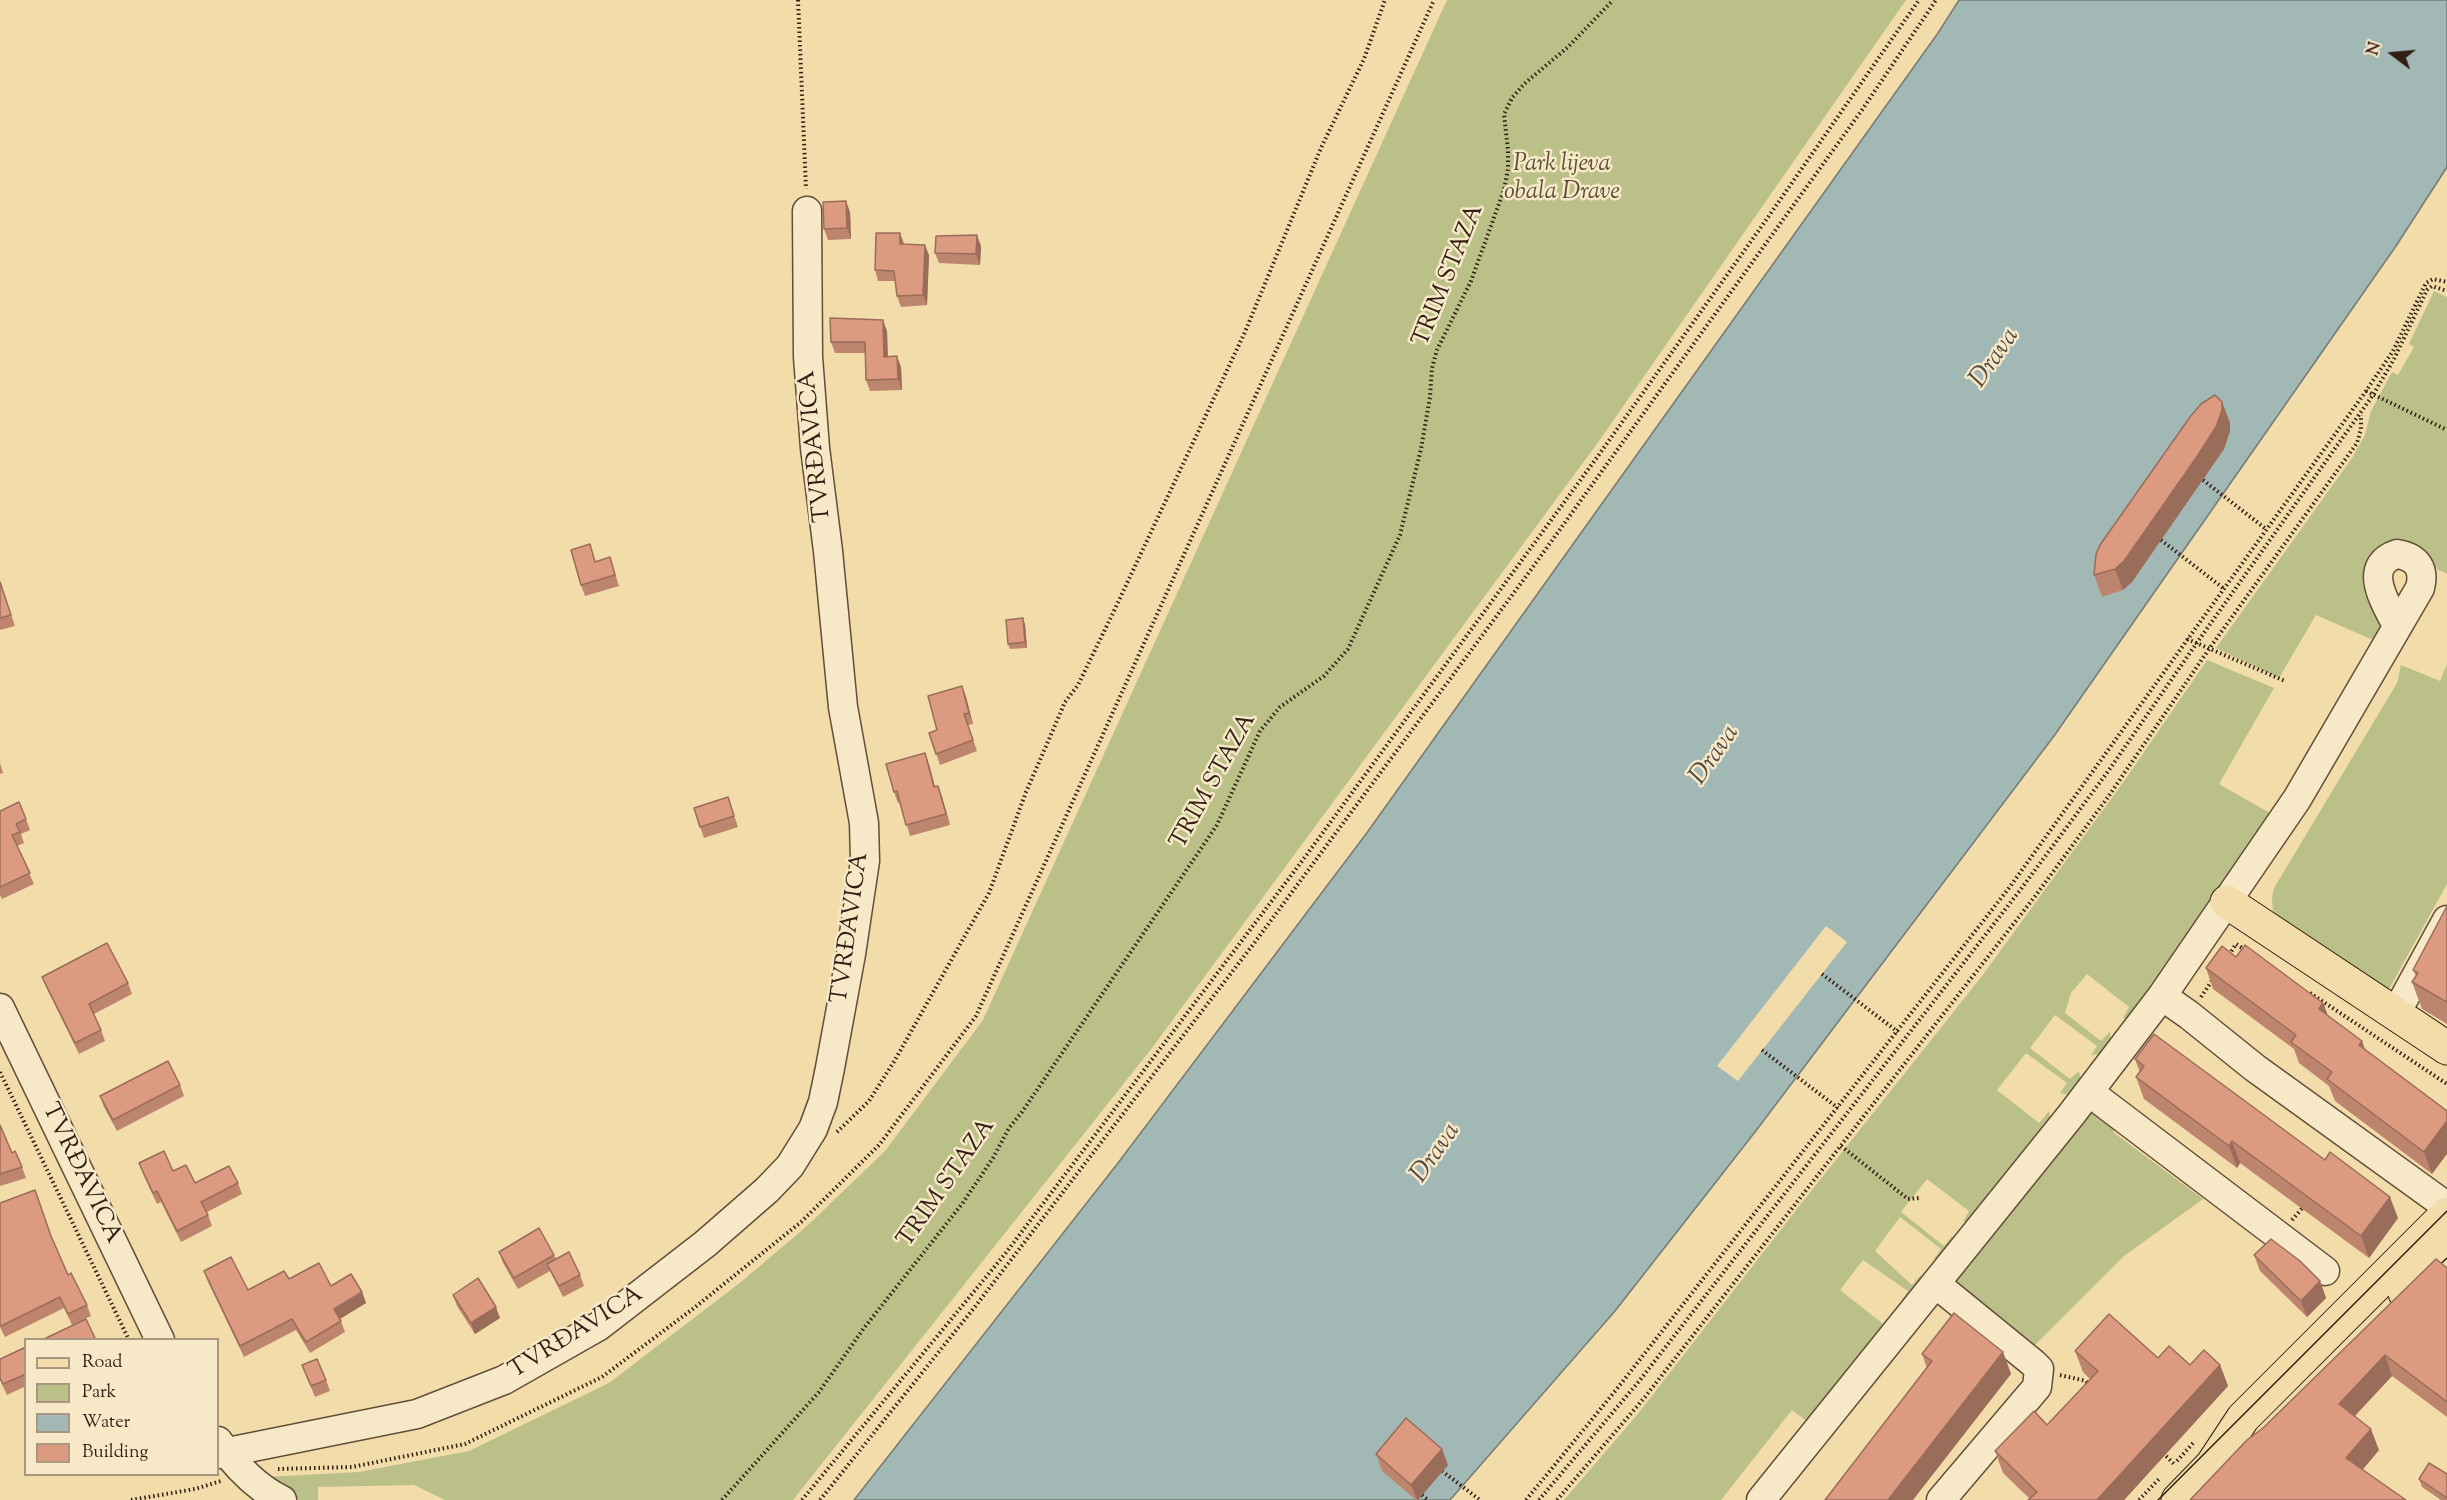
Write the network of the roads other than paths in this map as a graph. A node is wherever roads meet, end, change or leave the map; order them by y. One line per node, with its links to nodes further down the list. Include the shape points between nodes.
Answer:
1 (807, 211): 15 (street, TVRĐAVICA, via 808,357 814,448 843,707 864,823 865,861 823,1102 813,1129 802,1149 767,1190 647,1290 599,1326 504,1380 417,1414)
2 (2397, 626): 2 (street, via 2423,576 2414,560 2397,554 2384,562 2377,580); 3 (street, via 2318,765)
3 (2227, 902): 5 (street); 7 (main road)
4 (2447, 920): 7 (street)
5 (2162, 996): 9 (street); 10 (street)
6 (0, 1008): 14 (street, TVRĐAVICA)
7 (2396, 1013): 8 (main road)
8 (2447, 1048)
9 (2089, 1092): 12 (street); 13 (street)
10 (2445, 1208): 16 (main road, via 2243,1418)
11 (2447, 1251): 16 (main road, via 2258,1436)
12 (2325, 1271)
13 (1936, 1284): 18 (street); 19 (street, via 2039,1369 2037,1387)
14 (159, 1338)
15 (226, 1455): 17 (street, via 258,1486)
16 (2212, 1465): 20 (main road)
17 (282, 1500)
18 (1761, 1500)
19 (1941, 1500)
20 (2178, 1500)

